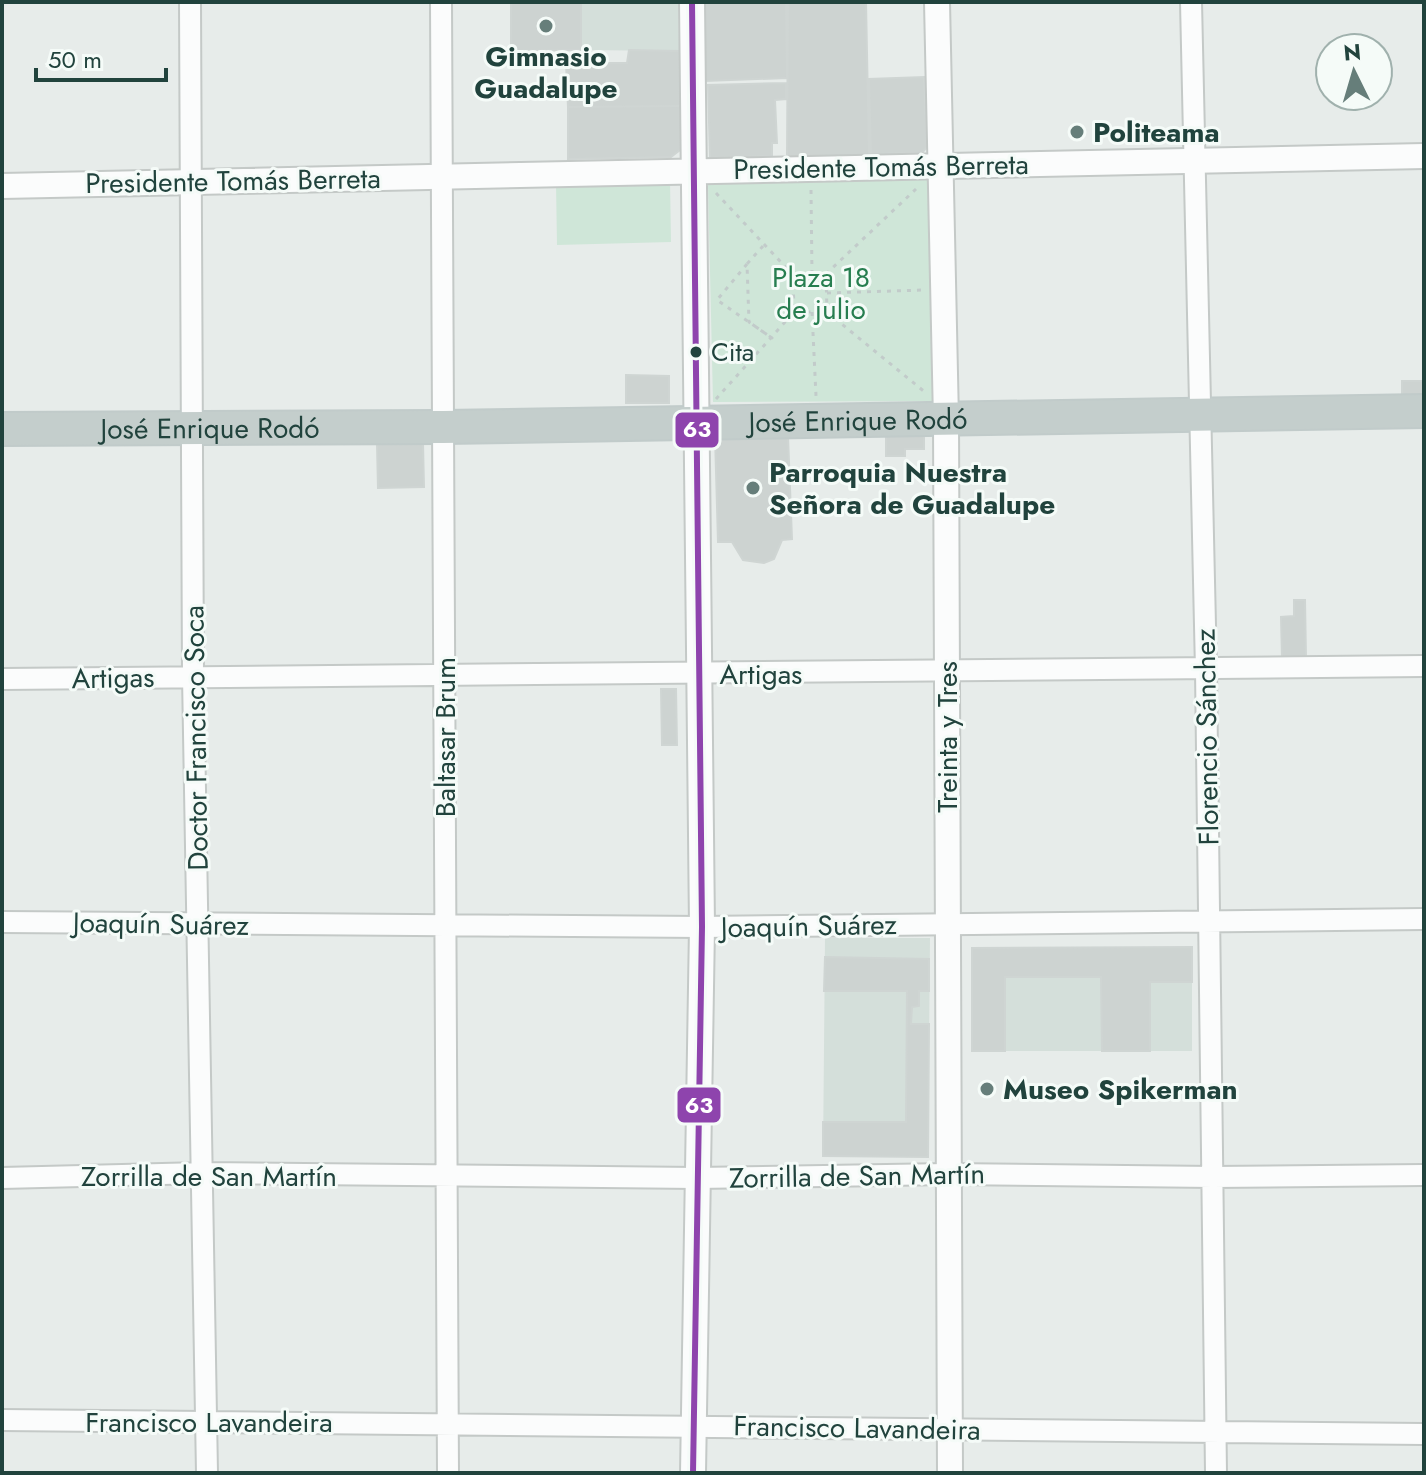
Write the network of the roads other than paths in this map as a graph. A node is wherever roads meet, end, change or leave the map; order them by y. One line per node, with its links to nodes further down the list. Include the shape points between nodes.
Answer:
1 (190, 2): 11 (street, Doctor Francisco Soca)
2 (441, 2): 10 (street, Baltasar Brum)
3 (692, 2): 9 (street)
4 (937, 2): 8 (street, Treinta y Tres)
5 (1191, 2): 7 (street, Florencio Sánchez)
6 (1424, 156): 7 (street, Presidente Tomás Berreta)
7 (1196, 161): 8 (street, Presidente Tomás Berreta); 15 (street, Florencio Sánchez)
8 (938, 166): 9 (street, Presidente Tomás Berreta); 16 (street, Treinta y Tres)
9 (694, 170): 10 (street, Presidente Tomás Berreta); 14 (street)
10 (442, 176): 11 (street, Presidente Tomás Berreta); 18 (street, Baltasar Brum)
11 (191, 182): 12 (street, Presidente Tomás Berreta); 17 (street, Doctor Francisco Soca)
12 (2, 186)
13 (1424, 411): 15 (highway, José Enrique Rodó)
14 (705, 413): 16 (highway, José Enrique Rodó); 18 (highway, José Enrique Rodó); 23 (street)
15 (1201, 416): 16 (highway, José Enrique Rodó); 21 (street, Florencio Sánchez)
16 (946, 420): 22 (street, Treinta y Tres)
17 (192, 427): 18 (highway, José Enrique Rodó); 19 (highway, José Enrique Rodó); 25 (street, Doctor Francisco Soca)
18 (443, 427): 24 (street, Baltasar Brum)
19 (2, 429)
20 (1424, 666): 21 (street, Artigas)
21 (1206, 670): 22 (street, Artigas); 29 (street, Florencio Sánchez)
22 (947, 672): 23 (street, Artigas); 31 (street, Treinta y Tres)
23 (697, 674): 24 (street, Artigas); 33 (street)
24 (445, 675): 25 (street, Artigas); 32 (street, Baltasar Brum)
25 (193, 676): 26 (street, Artigas); 30 (street, Doctor Francisco Soca)
26 (2, 679)
27 (1424, 919): 29 (street, Joaquín Suárez)
28 (2, 922): 30 (street, Joaquín Suárez)
29 (1210, 923): 31 (street, Joaquín Suárez); 38 (street, Florencio Sánchez)
30 (200, 924): 32 (street, Joaquín Suárez); 34 (street, Doctor Francisco Soca)
31 (947, 925): 33 (street, Joaquín Suárez); 35 (street, Treinta y Tres)
32 (446, 926): 33 (street, Joaquín Suárez); 36 (street, Baltasar Brum)
33 (702, 927): 40 (street)
34 (202, 1173): 36 (street, Zorrilla de San Martín); 39 (street, Zorrilla de San Martín); 42 (street, Doctor Francisco Soca)
35 (948, 1174): 38 (street, Zorrilla de San Martín); 40 (street, Zorrilla de San Martín); 45 (street, Treinta y Tres)
36 (447, 1175): 40 (street, Zorrilla de San Martín); 43 (street, Baltasar Brum)
37 (1424, 1175): 38 (street, Zorrilla de San Martín)
38 (1213, 1177): 46 (street, Florencio Sánchez)
39 (2, 1178)
40 (696, 1178): 44 (street)
41 (2, 1420): 42 (street, Francisco Lavandeira)
42 (206, 1421): 43 (street, Francisco Lavandeira); 48 (street, Doctor Francisco Soca)
43 (449, 1423): 44 (street, Francisco Lavandeira); 49 (street, Baltasar Brum)
44 (694, 1425): 45 (street, Francisco Lavandeira); 50 (street)
45 (950, 1429): 46 (street, Francisco Lavandeira); 51 (street, Treinta y Tres)
46 (1216, 1433): 47 (street, Francisco Lavandeira); 52 (street, Florencio Sánchez)
47 (1424, 1434)
48 (207, 1473)
49 (448, 1473)
50 (693, 1473)
51 (950, 1473)
52 (1216, 1473)

